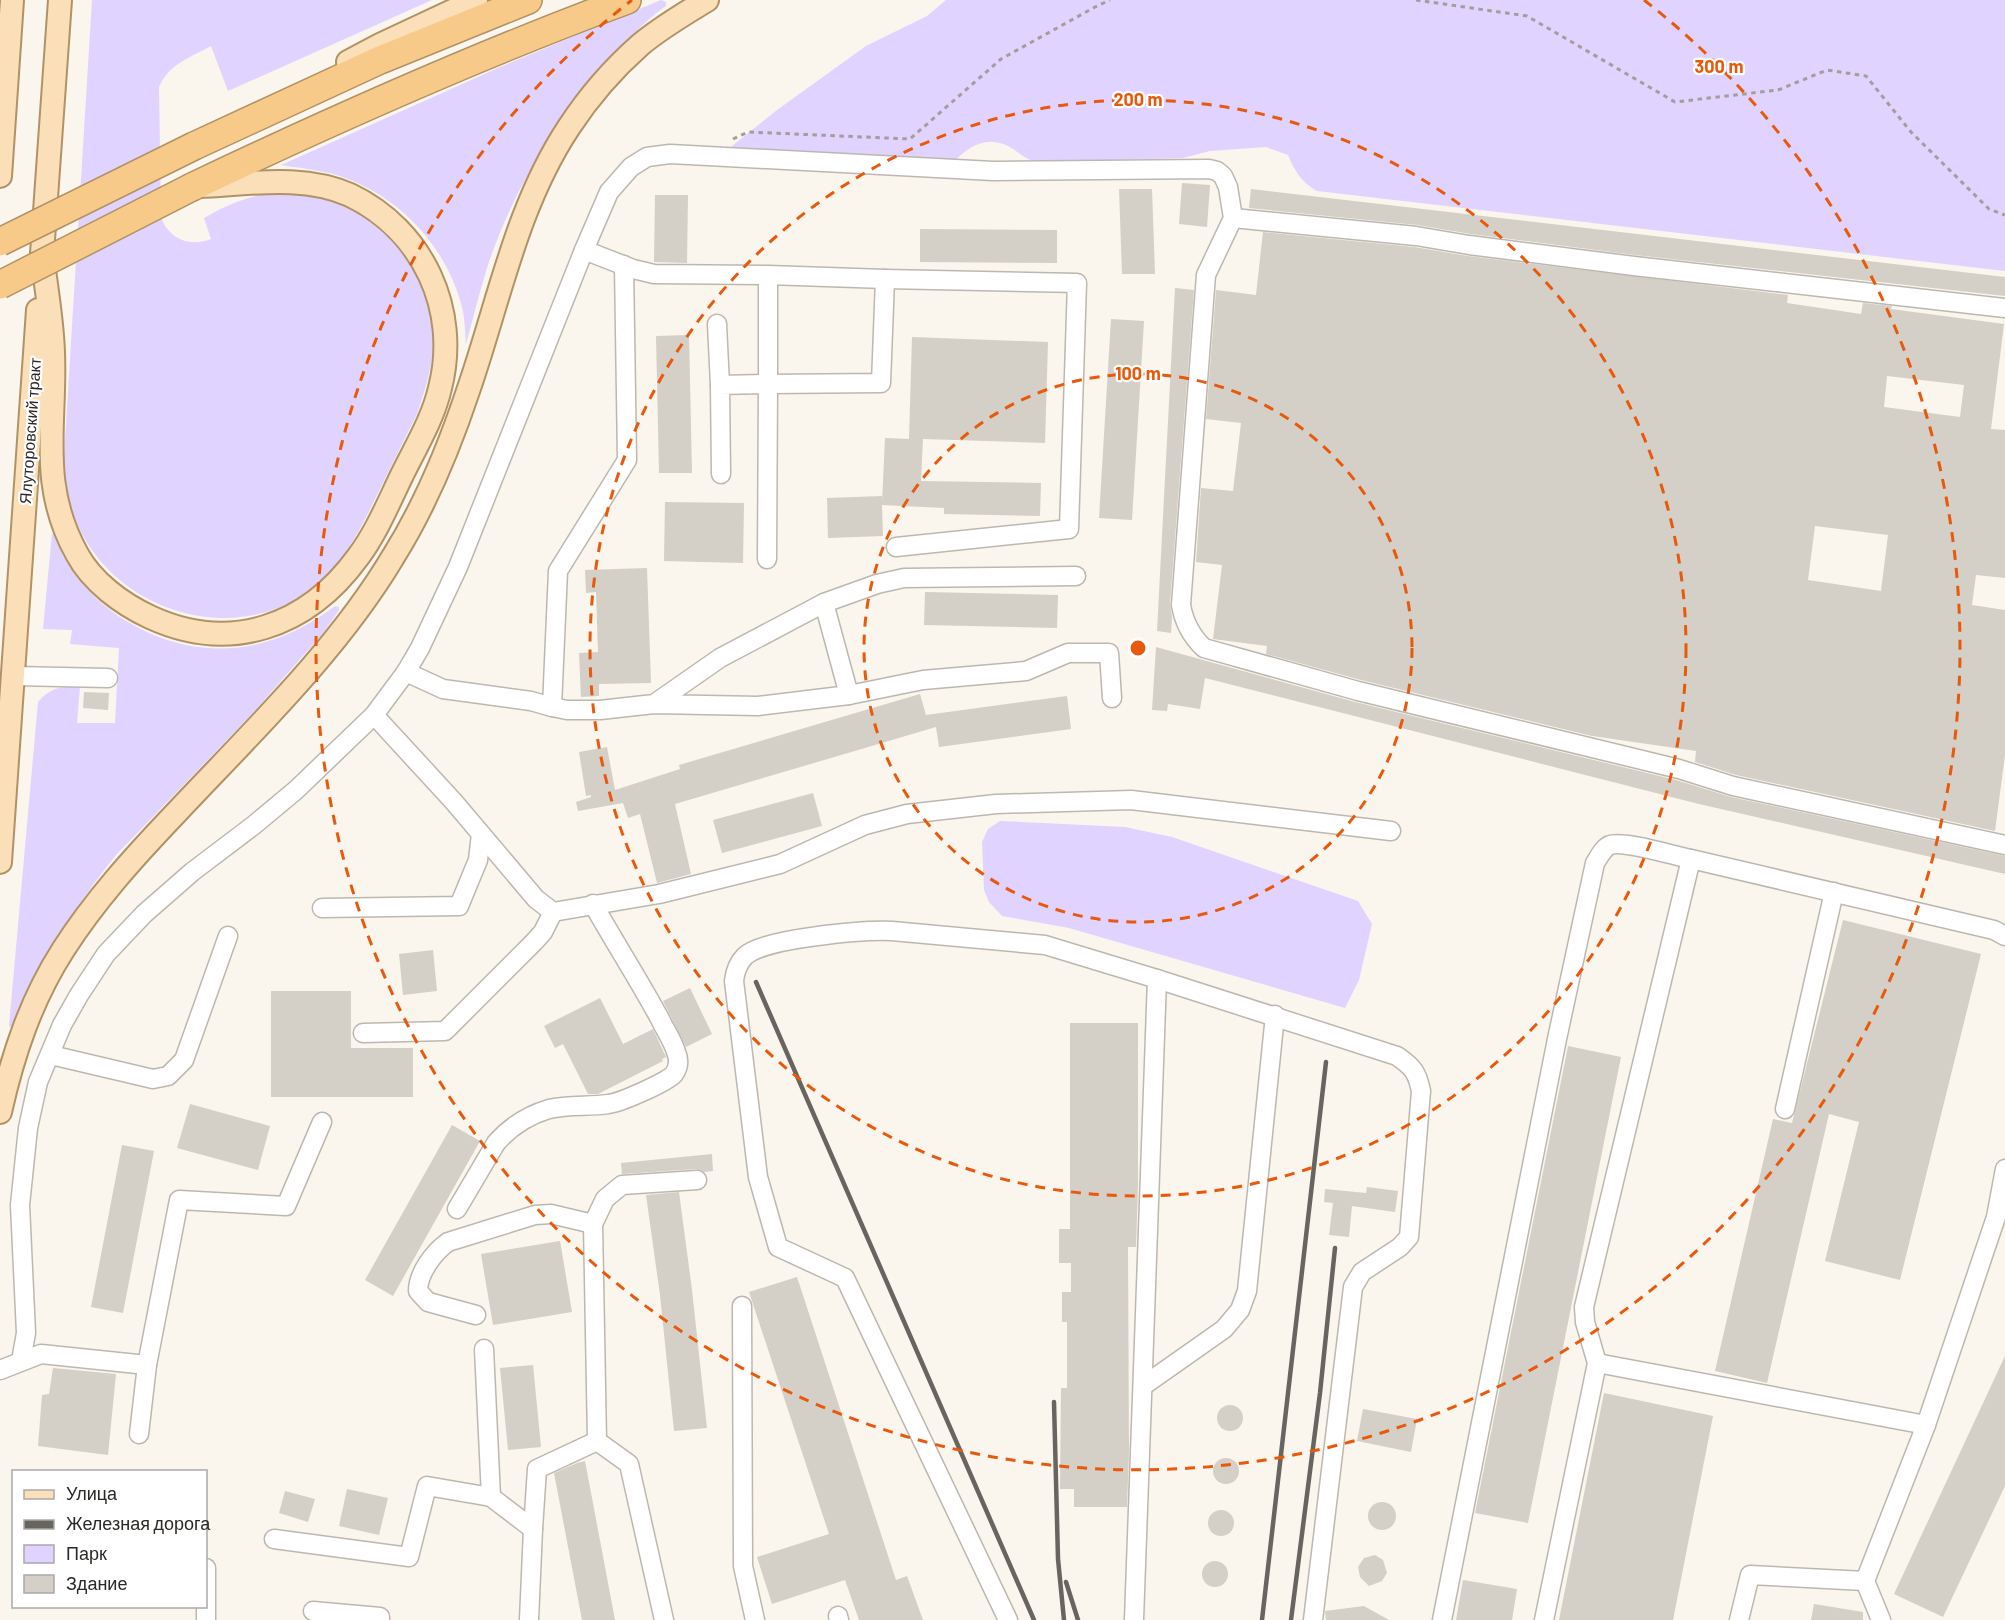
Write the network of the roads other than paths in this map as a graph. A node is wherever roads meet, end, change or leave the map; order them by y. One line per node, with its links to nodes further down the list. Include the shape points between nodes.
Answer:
1 (12, 0): 8 (main road)
2 (60, 0): 13 (main road, Ялуторовский тракт)
3 (476, 0): 7 (main road, via 380,45)
4 (528, 0): 7 (highway, via 380,60)
5 (627, 0): 9 (highway, via 495,50)
6 (707, 0): 51 (main road, via 640,45 569,127 540,177 503,272 469,390 444,454 393,558 343,630 93,906 38,997 19,1040)
7 (199, 144): 11 (highway, bridge)
8 (0, 176)
9 (192, 187): 13 (main road, via 299,183 349,195 396,226 415,247 437,289 444,319 446,344 440,388 378,523 340,580 316,603 292,617 243,633 191,632 157,620 118,597 95,579 78,557 64,525 52,479 53,351); 17 (highway, bridge)
10 (1233, 218): 12 (lane, via 1228,187 1217,171 1209,169 993,171 670,154 647,158 631,167 609,192); 18 (lane, via 1416,236 1634,266); 37 (lane, via 1206,275 1181,605 1183,619 1204,648 1358,691 1680,769 1733,786)
11 (0, 242)
12 (584, 250): 14 (lane); 27 (lane, via 458,567)
13 (42, 255): 28 (main road, Ялуторовский тракт)
14 (624, 265): 15 (lane, via 654,274); 33 (lane, via 627,460 558,570)
15 (768, 275): 16 (lane); 20 (lane)
16 (885, 279): 20 (lane, via 881,383); 23 (lane, via 1077,283 1069,529)
17 (0, 285)
18 (2005, 308)
19 (717, 324): 21 (lane)
20 (768, 384): 21 (lane); 24 (lane)
21 (720, 385): 22 (lane)
22 (721, 474)
23 (896, 548)
24 (767, 559)
25 (1076, 576): 26 (lane, via 904,578)
26 (824, 603): 30 (lane); 32 (lane, via 720,658)
27 (406, 672): 33 (lane, via 443,689); 34 (lane)
28 (14, 676): 29 (lane); 39 (main road, Ялуторовский тракт)
29 (108, 678)
30 (849, 695): 31 (lane, via 923,680 1026,672 1068,653 1109,653); 32 (lane, via 758,706)
31 (1113, 698)
32 (654, 704): 33 (lane, via 600,710)
33 (552, 707)
34 (374, 715): 36 (lane); 49 (lane, via 296,790 192,872 106,954 62,1025)
35 (1391, 831): 41 (lane, via 1131,800 996,804 907,814 865,825 780,864 659,894)
36 (482, 834): 42 (lane, via 478,860 459,906); 43 (lane, via 536,899)
37 (2005, 845)
38 (1691, 859): 40 (lane); 61 (lane, via 1584,1307); 80 (lane, via 1622,843 1610,845 1595,863)
39 (0, 862)
40 (1834, 892): 45 (lane, via 1994,930); 50 (lane)
41 (593, 904): 43 (lane); 55 (lane, via 676,1051 676,1071 670,1078 624,1100 550,1109 518,1123 496,1143)
42 (322, 908)
43 (553, 912): 48 (lane, via 534,942 445,1031)
44 (228, 936): 49 (lane, via 184,1060 168,1076 153,1079)
45 (2005, 936)
46 (1157, 979): 47 (lane); 64 (lane); 77 (lane, via 1045,945 872,930 762,948 745,956 735,972 758,1177 778,1247 845,1278)
47 (1275, 1015): 64 (lane, via 1247,1291 1240,1310 1224,1329); 79 (lane, via 1397,1056 1417,1074 1421,1091 1409,1237 1362,1272 1353,1287)
48 (363, 1033)
49 (51, 1055): 60 (lane, via 38,1082 24,1161 20,1205 26,1333)
50 (1785, 1109)
51 (0, 1112)
52 (322, 1122): 62 (lane, via 286,1206 179,1200)
53 (2005, 1169): 65 (lane, via 1996,1217)
54 (697, 1180): 56 (lane, via 622,1185 605,1199)
55 (457, 1209)
56 (593, 1224): 58 (lane, via 551,1214 535,1215 448,1242 438,1250 418,1281 418,1291 428,1302); 67 (lane)
57 (742, 1306): 76 (lane, via 743,1566)
58 (476, 1315)
59 (484, 1349): 68 (lane)
60 (21, 1361): 62 (lane, via 41,1354); 63 (lane)
61 (1597, 1363): 65 (lane); 81 (lane)
62 (147, 1365): 66 (lane)
63 (0, 1371)
64 (1143, 1386): 78 (lane)
65 (1926, 1425): 71 (lane)
66 (139, 1434)
67 (597, 1441): 69 (lane, via 537,1469); 75 (lane, via 629,1464)
68 (491, 1497): 69 (lane); 70 (lane, via 427,1486 409,1557)
69 (532, 1529): 74 (lane)
70 (274, 1539)
71 (1865, 1581): 82 (lane, via 1750,1575); 83 (lane)
72 (313, 1611): 73 (lane)
73 (380, 1620)
74 (529, 1620)
75 (664, 1620)
76 (755, 1620)
77 (1008, 1620)
78 (1134, 1620)
79 (1313, 1620)
80 (1442, 1620)
81 (1544, 1620)
82 (1739, 1620)
83 (1881, 1620)

